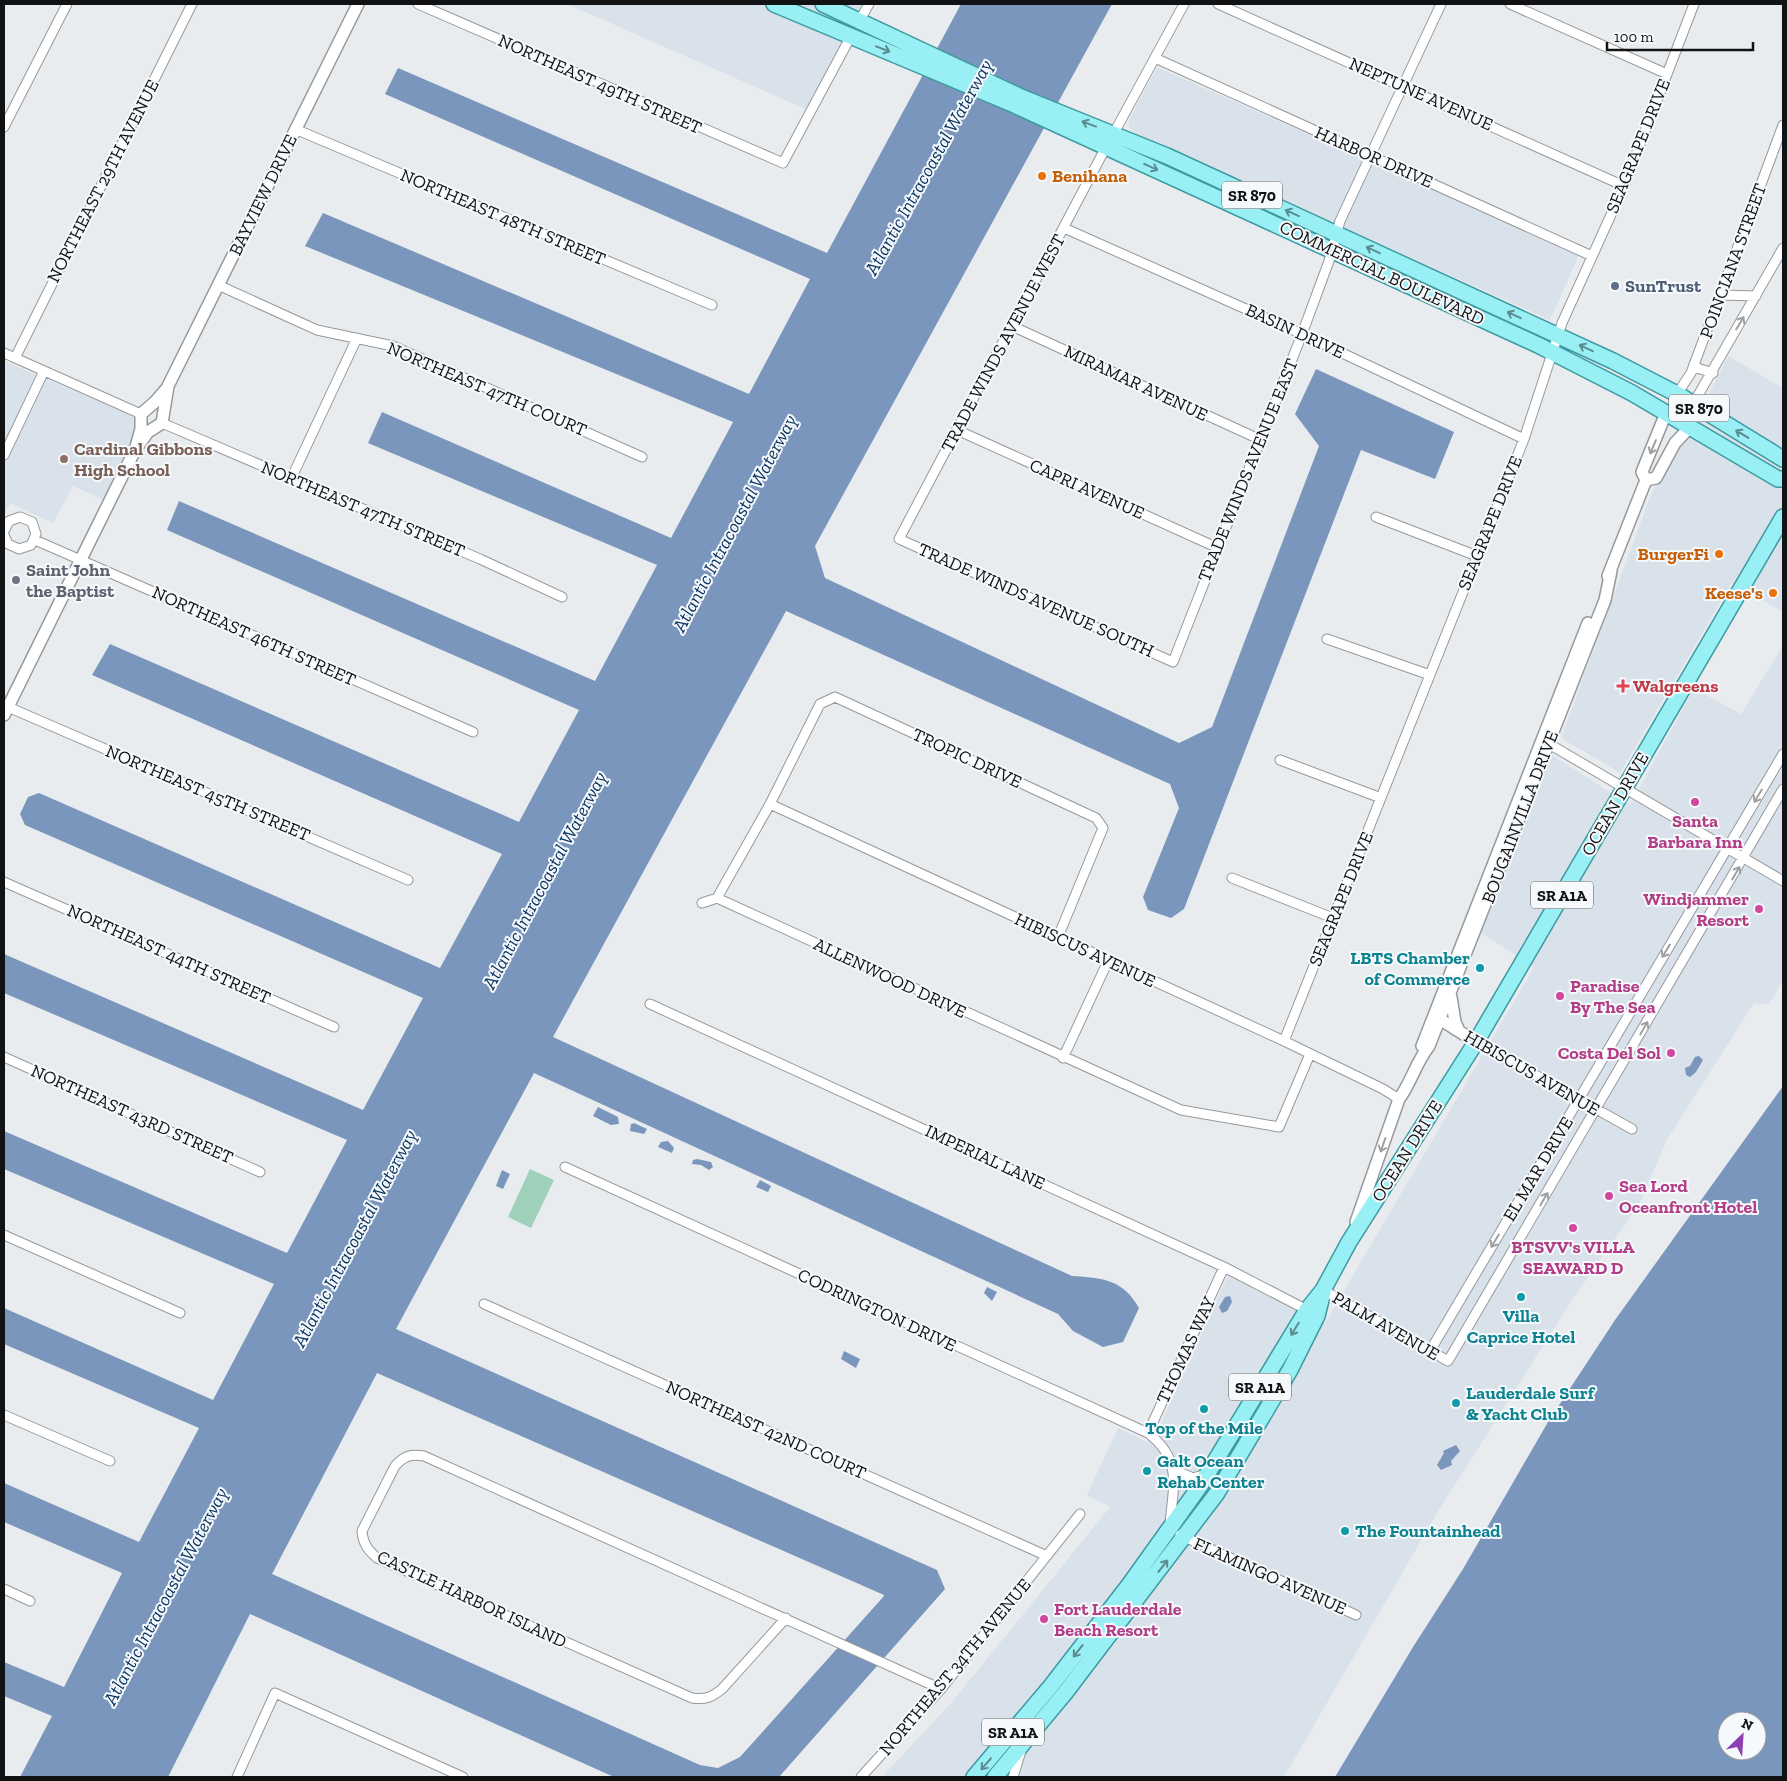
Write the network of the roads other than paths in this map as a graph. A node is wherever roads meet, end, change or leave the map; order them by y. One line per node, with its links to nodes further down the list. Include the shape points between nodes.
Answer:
1 (67, 4): 22 (street)
2 (192, 4): 44 (street, NORTHEAST 29TH AVENUE)
3 (358, 4): 23 (street, BAYVIEW DRIVE)
4 (418, 4): 15 (street, NORTHEAST 49TH STREET, via 783,163)
5 (774, 4): 14 (main road, SR 870)
6 (823, 4): 13 (main road, SR 870)
7 (869, 4): 13 (street)
8 (1184, 4): 17 (street)
9 (1218, 4): 19 (street, NEPTUNE AVENUE)
10 (1440, 4): 19 (street)
11 (1510, 4): 18 (street)
12 (1694, 4): 18 (street, SEAGRAPE DRIVE)
13 (860, 20): 14 (main road, via 853,25); 16 (main road, SR 870)
14 (823, 26): 15 (main road, SR 870)
15 (851, 36): 16 (main road, SR 870, one-way to 16)
16 (918, 56): 20 (main road, COMMERCIAL BOULEVARD / SR 870)
17 (1155, 58): 24 (street); 27 (street, HARBOR DRIVE)
18 (1667, 74): 28 (street, SEAGRAPE DRIVE)
19 (1402, 86): 27 (street); 28 (street, NEPTUNE AVENUE)
20 (1061, 120): 24 (main road, COMMERCIAL BOULEVARD / SR 870, one-way to 20); 26 (main road, COMMERCIAL BOULEVARD / SR 870)
21 (1783, 125): 35 (street, POINCIANA STREET)
22 (4, 127)
23 (295, 129): 34 (street, BAYVIEW DRIVE); 37 (street, NORTHEAST 48TH STREET)
24 (1114, 134): 25 (main road, COMMERCIAL BOULEVARD / SR 870)
25 (1132, 141): 26 (main road); 30 (main road, COMMERCIAL BOULEVARD / SR 870, one-way to 25)
26 (1106, 147): 29 (street, TRADE WINDS AVENUE WEST); 32 (main road, COMMERCIAL BOULEVARD / SR 870, one-way to 32)
27 (1370, 155): 30 (street, TRADE WINDS AVENUE EAST); 33 (street, HARBOR DRIVE)
28 (1624, 186): 33 (street, SEAGRAPE DRIVE)
29 (1064, 228): 38 (street, TRADE WINDS AVENUE WEST); 39 (street, BASIN DRIVE)
30 (1337, 233): 32 (street, TRADE WINDS AVENUE EAST); 40 (main road, COMMERCIAL BOULEVARD / SR 870, one-way to 30)
31 (1783, 248): 36 (street)
32 (1332, 250): 39 (street, TRADE WINDS AVENUE EAST); 43 (main road, COMMERCIAL BOULEVARD / SR 870)
33 (1592, 256): 40 (street, SEAGRAPE DRIVE)
34 (218, 285): 41 (street, NORTHEAST 47TH COURT, via 317,330); 48 (street, BAYVIEW DRIVE)
35 (1721, 295): 36 (street); 45 (street, POINCIANA STREET)
36 (1756, 296): 47 (street, one-way to 36)
37 (712, 304)
38 (1012, 326): 55 (street, TRADE WINDS AVENUE WEST); 57 (street, MIRAMAR AVENUE)
39 (1302, 334): 56 (street, BASIN DRIVE); 57 (street, TRADE WINDS AVENUE EAST)
40 (1558, 335): 43 (street, SEAGRAPE DRIVE); 49 (main road, COMMERCIAL BOULEVARD / SR 870, one-way to 40)
41 (357, 338): 60 (street, NORTHEAST 47TH COURT, via 393,346); 62 (street)
42 (4, 353): 44 (street)
43 (1554, 353): 51 (main road, COMMERCIAL BOULEVARD / SR 870); 56 (street, SEAGRAPE DRIVE)
44 (14, 358): 46 (street)
45 (1694, 367): 47 (street); 49 (street, POINCIANA STREET)
46 (44, 371): 52 (street); 59 (street)
47 (1713, 373): 50 (street)
48 (168, 386): 52 (street, BAYVIEW DRIVE); 53 (street, BAYVIEW DRIVE)
49 (1677, 394): 50 (main road, COMMERCIAL BOULEVARD / SR 870)
50 (1693, 404): 51 (main road, via 1680,412); 61 (main road, COMMERCIAL BOULEVARD / SR 870, one-way to 50)
51 (1666, 413): 54 (main road, COMMERCIAL BOULEVARD / SR 870); 64 (street, one-way to 64, via 1642,472)
52 (144, 414): 53 (street, via 147,427); 53 (street, via 157,408); 58 (street, BAYVIEW DRIVE)
53 (160, 421): 58 (street, BAYVIEW DRIVE); 62 (street, NORTHEAST 47TH STREET)
54 (1690, 427): 63 (main road, COMMERCIAL BOULEVARD / SR 870); 64 (street, BOUGAINVILLA DRIVE, via 1675,443 1656,478)
55 (957, 430): 69 (street, TRADE WINDS AVENUE WEST); 71 (street, CAPRI AVENUE)
56 (1524, 439): 72 (street, SEAGRAPE DRIVE)
57 (1261, 440): 71 (street, TRADE WINDS AVENUE EAST)
58 (135, 450): 73 (street, BAYVIEW DRIVE)
59 (4, 454)
60 (642, 456)
61 (1783, 459)
62 (290, 479): 74 (street, NORTHEAST 47TH STREET)
63 (1783, 479)
64 (1646, 480): 80 (street, BOUGAINVILLA DRIVE, via 1578,645)
65 (1376, 517): 72 (street)
66 (1783, 517): 83 (main road, OCEAN DRIVE / SR A1A)
67 (4, 531): 70 (street, via 8,521 27,518 35,527)
68 (4, 535): 70 (street, via 8,544 19,549)
69 (899, 539): 76 (street, TRADE WINDS AVENUE SOUTH)
70 (35, 540): 73 (street, NORTHEAST 46TH STREET)
71 (1218, 548): 76 (street, TRADE WINDS AVENUE EAST)
72 (1477, 556): 77 (street, SEAGRAPE DRIVE)
73 (81, 560): 78 (street, BAYVIEW DRIVE); 79 (street, NORTHEAST 46TH STREET)
74 (562, 597)
75 (1327, 639): 77 (street)
76 (1173, 662)
77 (1430, 675): 85 (street, SEAGRAPE DRIVE)
78 (6, 711): 90 (street, NORTHEAST 45TH STREET)
79 (473, 732)
80 (1545, 742): 83 (street); 98 (street, BOUGAINVILLA DRIVE); 100 (street, BOUGAINVILLA DRIVE)
81 (1783, 754): 87 (street, EL MAR DRIVE, one-way to 87)
82 (1280, 760): 85 (street)
83 (1625, 788): 87 (street); 104 (main road, OCEAN DRIVE / SR A1A)
84 (1783, 789): 88 (street, EL MAR DRIVE)
85 (1381, 798): 95 (street, SEAGRAPE DRIVE)
86 (770, 804): 93 (street); 96 (street, HIBISCUS AVENUE); 96 (street, TROPIC DRIVE, via 820,704 834,697 1069,805 1096,818 1103,828)
87 (1727, 848): 88 (street); 109 (street, EL MAR DRIVE, one-way to 109)
88 (1744, 858): 92 (street); 110 (street, EL MAR DRIVE, one-way to 88)
89 (1232, 878): 95 (street)
90 (408, 880)
91 (4, 882): 101 (street, NORTHEAST 44TH STREET)
92 (1783, 882)
93 (717, 898): 94 (street); 107 (street, ALLENWOOD DRIVE)
94 (702, 903)
95 (1333, 918): 103 (street, SEAGRAPE DRIVE)
96 (1058, 937): 97 (street, HIBISCUS AVENUE)
97 (1108, 961): 103 (street, HIBISCUS AVENUE); 107 (street)
98 (1451, 994): 100 (street, BOUGAINVILLA DRIVE); 102 (street)
99 (650, 1004): 116 (street, IMPERIAL LANE)
100 (1436, 1016): 102 (street, HIBISCUS AVENUE); 108 (street, BOUGAINVILLA DRIVE, via 1429,1046)
101 (334, 1026)
102 (1459, 1031): 104 (street, HIBISCUS AVENUE)
103 (1284, 1041): 105 (street, HIBISCUS AVENUE)
104 (1476, 1042): 109 (street, HIBISCUS AVENUE); 115 (main road, OCEAN DRIVE / SR A1A)
105 (1310, 1054): 107 (street, ALLENWOOD DRIVE, via 1279,1127 1181,1110); 108 (street, HIBISCUS AVENUE)
106 (4, 1056): 113 (street, NORTHEAST 43RD STREET)
107 (1063, 1058)
108 (1399, 1099): 115 (street, BOUGAINVILLA DRIVE, one-way to 115)
109 (1578, 1100): 110 (street, HIBISCUS AVENUE); 121 (street, EL MAR DRIVE, one-way to 121)
110 (1597, 1110): 111 (street, HIBISCUS AVENUE); 122 (street, EL MAR DRIVE, one-way to 110)
111 (1632, 1129)
112 (565, 1167): 124 (street, CODRINGTON DRIVE)
113 (260, 1172)
114 (4, 1235): 119 (street)
115 (1349, 1242): 117 (main road, SR A1A)
116 (1224, 1267): 120 (street, IMPERIAL LANE); 124 (street, THOMAS WAY)
117 (1323, 1290): 120 (main road, SR A1A); 121 (street, PALM AVENUE)
118 (484, 1304): 131 (street, NORTHEAST 42ND COURT)
119 (180, 1312)
120 (1312, 1313): 127 (main road, SR A1A, one-way to 127); 130 (main road, SR A1A, via 1290,1370 1236,1465)
121 (1430, 1351): 122 (street, PALM AVENUE)
122 (1448, 1361)
123 (4, 1415): 125 (street)
124 (1148, 1433): 126 (street, CODRINGTON DRIVE, via 1161,1443)
125 (110, 1461)
126 (1174, 1470): 127 (street, via 1193,1478); 129 (street, CODRINGTON DRIVE)
127 (1209, 1473): 129 (main road, SR A1A)
128 (1080, 1514): 131 (street)
129 (1170, 1527): 130 (street); 141 (main road, SR A1A, one-way to 141, via 1130,1585)
130 (1184, 1538): 134 (street, FLAMINGO AVENUE); 137 (main road, SR A1A, one-way to 130)
131 (1047, 1556): 136 (street, NORTHEAST 34TH AVENUE)
132 (4, 1589): 133 (street)
133 (30, 1601)
134 (1356, 1615)
135 (786, 1618): 135 (street, CASTLE HARBOR ISLAND, via 424,1456 413,1454 402,1458 362,1531 367,1550 382,1561 692,1698 704,1700 722,1689); 136 (street, CASTLE HARBOR ISLAND)
136 (941, 1689): 140 (street, NORTHEAST 34TH AVENUE)
137 (1022, 1745): 142 (main road, SR A1A); 143 (street)
138 (237, 1777): 139 (street, via 275,1693)
139 (463, 1777)
140 (862, 1777)
141 (974, 1777)
142 (995, 1777)
143 (1013, 1777)

